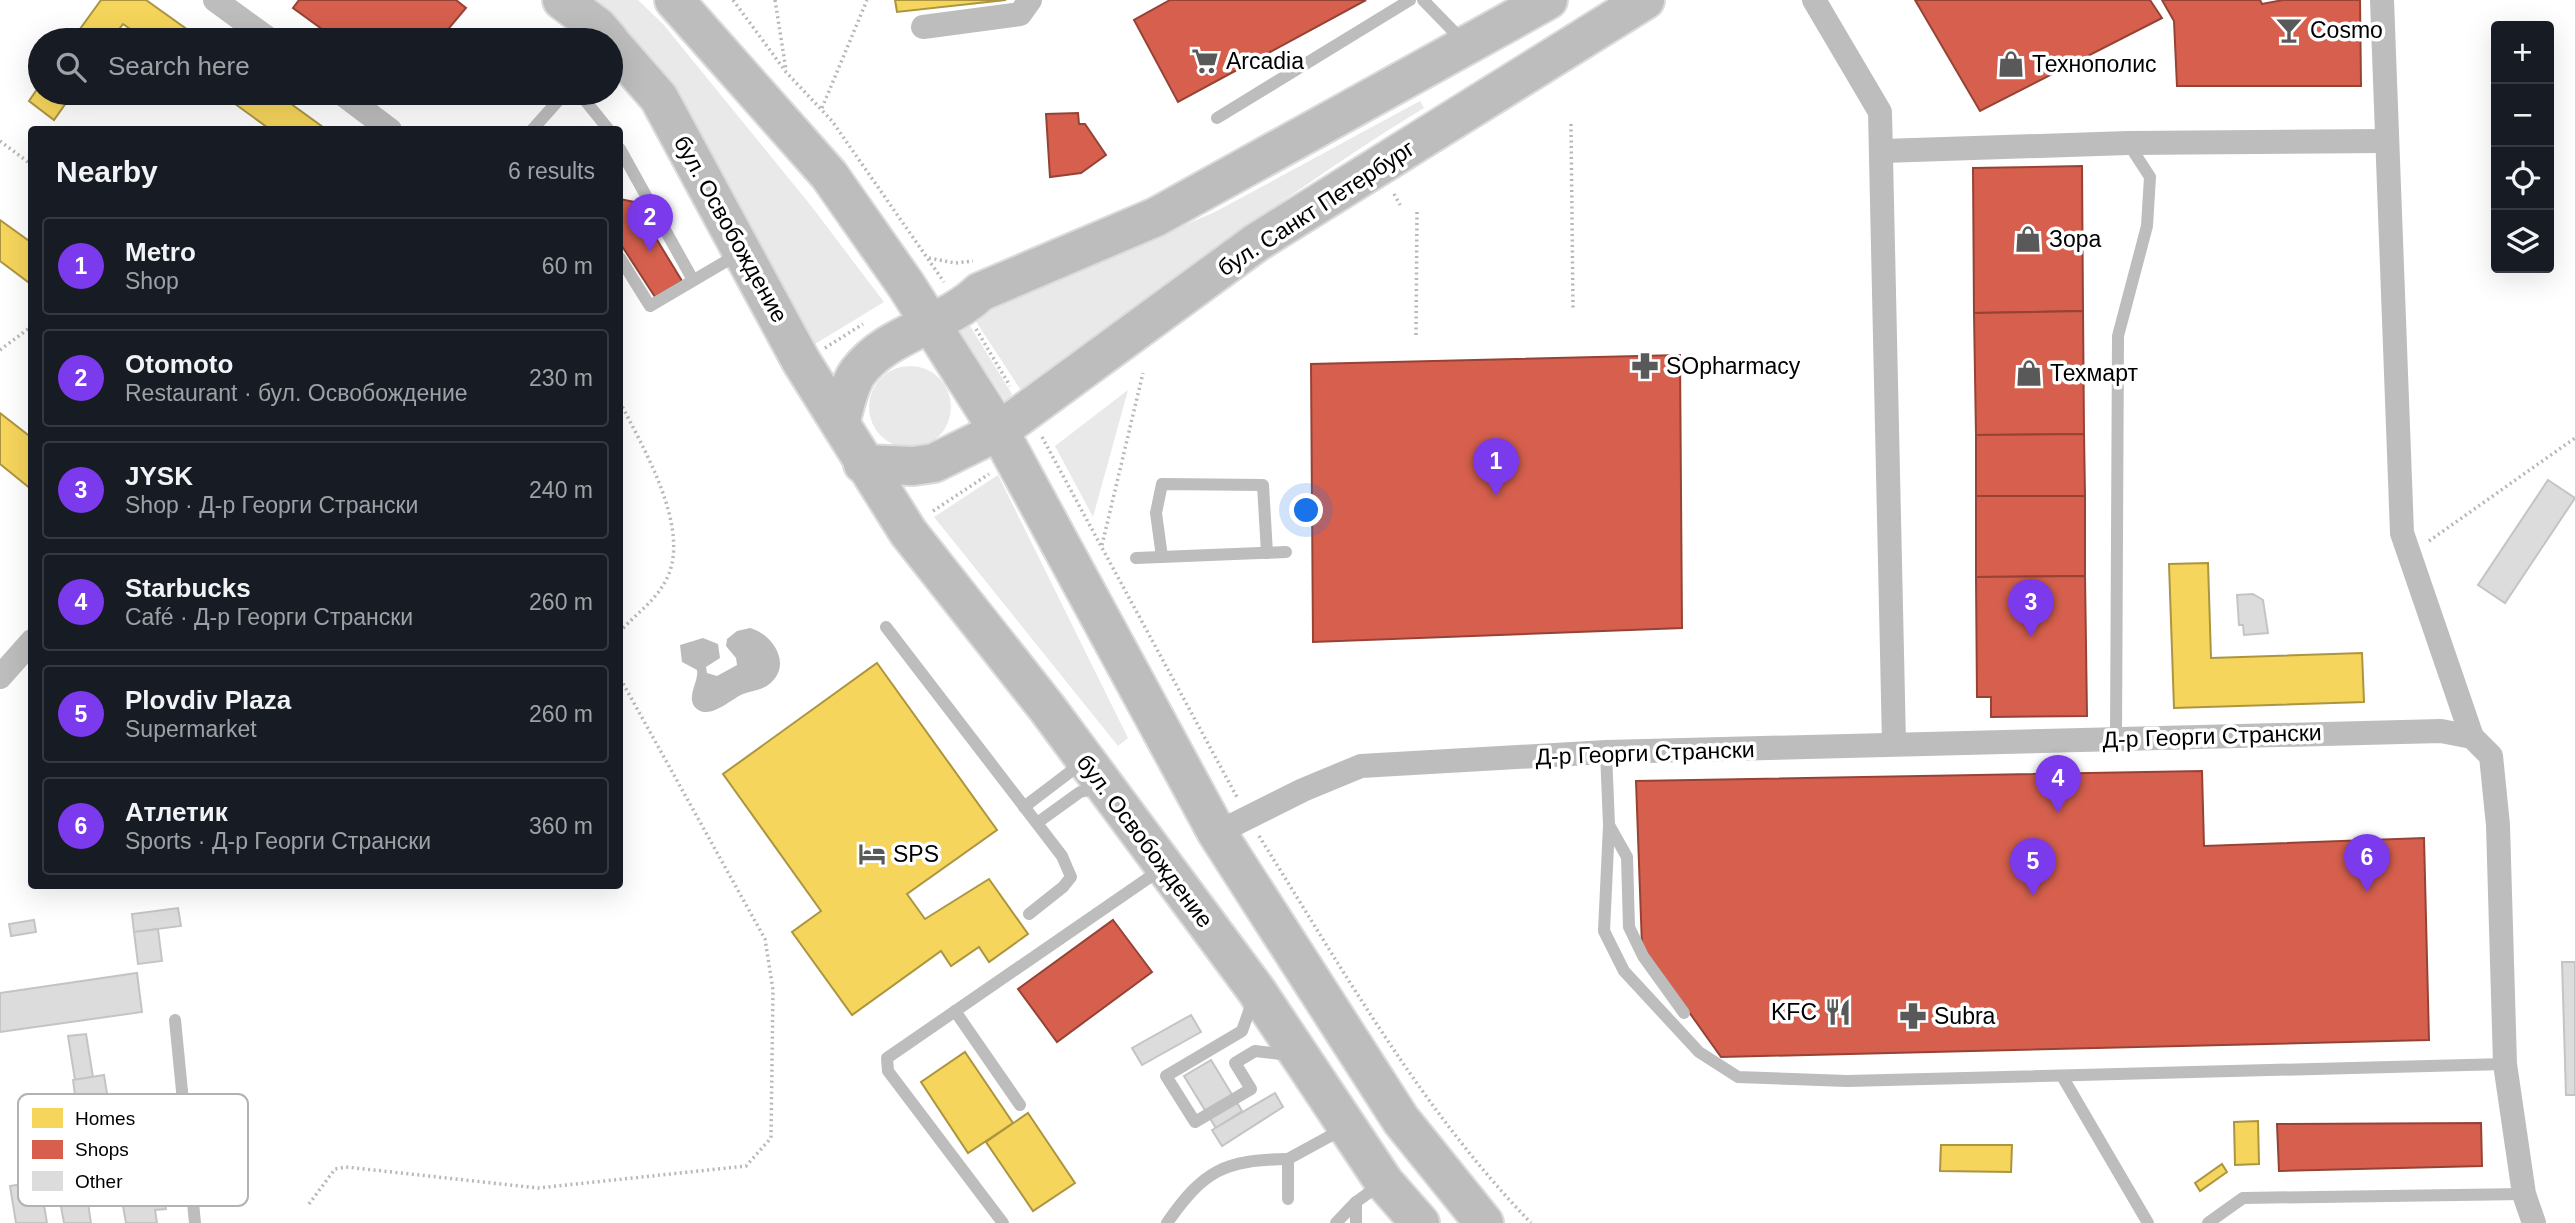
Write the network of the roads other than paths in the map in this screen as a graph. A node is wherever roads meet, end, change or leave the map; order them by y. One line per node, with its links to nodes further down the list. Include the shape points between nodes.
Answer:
1 (215, 0): 12 (street)
2 (562, 0): 13 (main road, бул. Освобождение)
3 (674, 0): 30 (main road, via 829,175)
4 (1030, 0): 11 (street, via 1020,14)
5 (1410, 0): 19 (lane)
6 (1423, 0): 14 (lane)
7 (1548, 0): 14 (main road)
8 (1645, 0): 32 (main road, бул. Санкт Петербург, via 1257,242)
9 (1814, 0): 25 (street, via 1880,112)
10 (2382, 0): 23 (street)
11 (923, 27)
12 (254, 28)
13 (599, 28)
14 (1468, 47): 30 (main road, via 1156,218 980,292 963,309)
15 (623, 57): 27 (main road, бул. Освобождение, via 659,98)
16 (357, 105): 20 (street)
17 (554, 105): 21 (lane)
18 (589, 105): 22 (lane)
19 (1217, 118)
20 (385, 126)
21 (536, 126)
22 (606, 126)
23 (2385, 141): 24 (street); 41 (street, via 2402,533)
24 (2128, 143): 25 (street); 42 (lane, via 2150,177 2147,226 2118,336)
25 (1883, 151): 43 (street)
26 (623, 154): 29 (lane)
27 (743, 251): 29 (lane); 31 (main road, бул. Освобождение)
28 (623, 263): 29 (lane, via 650,306)
29 (693, 280)
30 (929, 324): 31 (main road, via 871,357 857,374); 32 (main road)
31 (840, 423): 33 (main road, бул. Освобождение)
32 (999, 431): 33 (main road, бул. Санкт Петербург, via 934,463); 49 (main road)
33 (863, 464): 45 (main road, бул. Освобождение, via 908,532)
34 (1286, 552): 35 (lane)
35 (1267, 553): 36 (lane); 36 (lane, via 1263,485 1162,484 1156,513)
36 (1162, 557): 37 (lane)
37 (1136, 558)
38 (886, 626): 47 (lane)
39 (28, 646): 40 (street)
40 (0, 677)
41 (2472, 737): 42 (street, Д-р Георги Странски, via 2441,731); 58 (street, via 2491,756 2498,825)
42 (2116, 739): 43 (street, Д-р Георги Странски)
43 (1894, 743): 44 (street, Д-р Георги Странски)
44 (1606, 752): 49 (street, Д-р Георги Странски, via 1361,766); 50 (lane)
45 (1083, 756): 46 (main road, бул. Освобождение); 47 (lane, via 1070,772)
46 (1105, 788): 48 (lane, via 1080,792); 51 (main road, бул. Освобождение)
47 (1024, 807): 48 (lane)
48 (1037, 823): 52 (lane, via 1062,856 1071,877)
49 (1232, 825): 72 (main road, via 1401,1120)
50 (1609, 825): 55 (lane, via 1627,857 1629,927 1643,956); 59 (lane, via 1604,930 1624,971 1699,1052 1738,1077 1847,1081)
51 (1164, 867): 53 (main road, бул. Освобождение); 54 (lane)
52 (1029, 914)
53 (1255, 990): 57 (main road, бул. Освобождение); 57 (lane, via 1242,1031 1167,1076 1195,1122 1251,1089 1235,1063 1255,1051)
54 (956, 1012): 61 (lane); 67 (lane, via 887,1058 887,1065)
55 (1684, 1013)
56 (175, 1020): 60 (lane)
57 (1299, 1057): 62 (main road, бул. Освобождение)
58 (2505, 1064): 59 (lane); 65 (street)
59 (2062, 1076): 73 (lane)
60 (182, 1094)
61 (1020, 1105)
62 (1347, 1127): 63 (lane); 64 (main road, бул. Освобождение)
63 (1288, 1159): 66 (lane); 68 (lane, via 1248,1160 1223,1168 1197,1184)
64 (1370, 1192): 69 (lane); 70 (lane); 71 (main road, бул. Освобождение)
65 (2524, 1195): 74 (lane, via 2243,1198); 75 (street)
66 (1288, 1199)
67 (1003, 1223)
68 (1167, 1223)
69 (1336, 1223)
70 (1356, 1223)
71 (1420, 1223)
72 (1484, 1223)
73 (2148, 1223)
74 (2208, 1223)
75 (2534, 1223)

